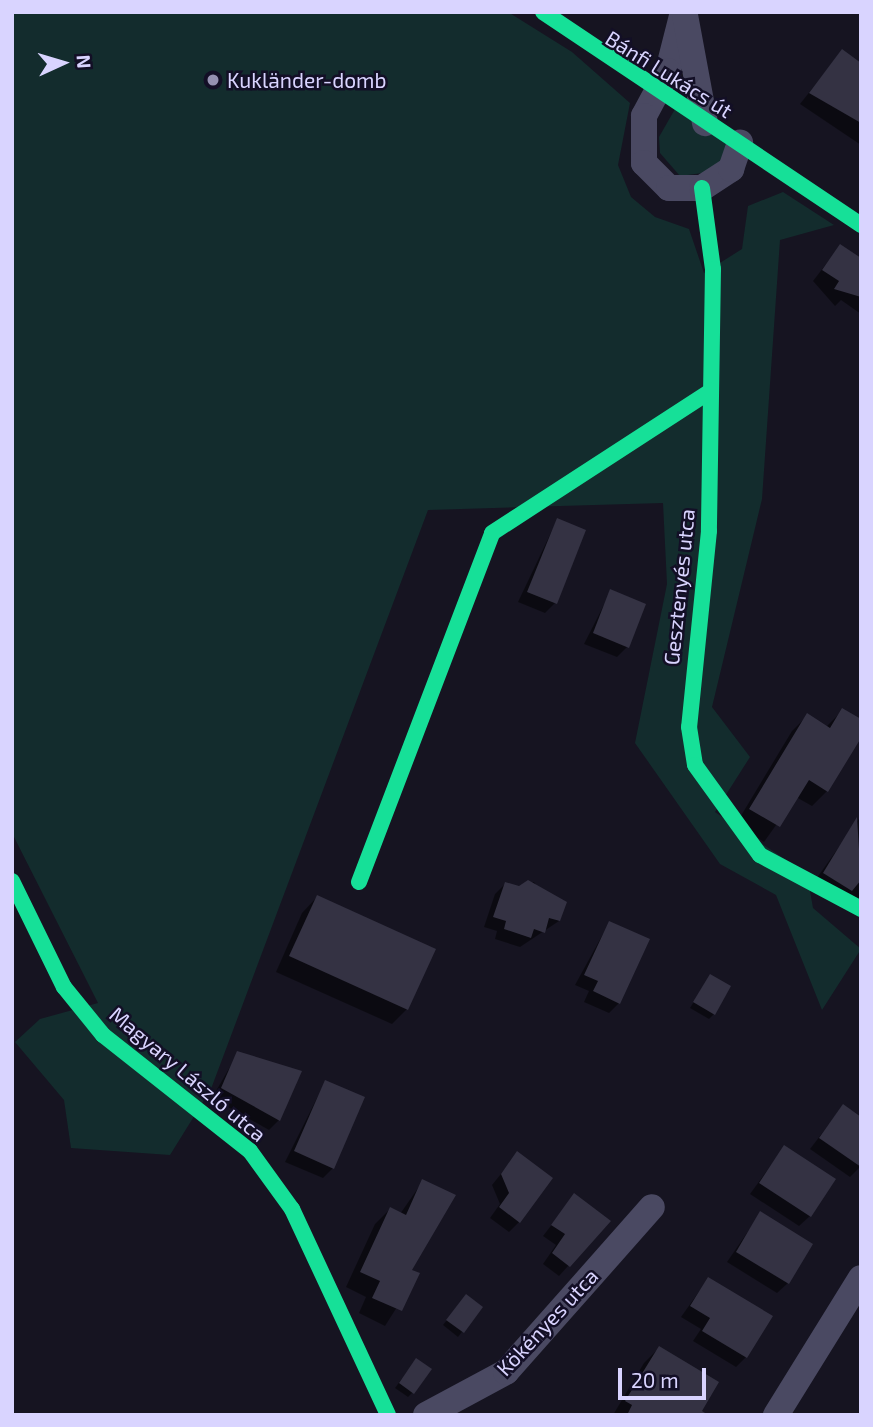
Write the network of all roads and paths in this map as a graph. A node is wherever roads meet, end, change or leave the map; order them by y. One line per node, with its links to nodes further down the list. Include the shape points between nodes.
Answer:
1 (543, 12): 3 (street, Bánfi Lukács út)
2 (684, 12): 3 (street); 4 (street)
3 (656, 92): 4 (street, Bánfi Lukács út); 6 (street, via 644,116 644,163 669,188)
4 (705, 123): 5 (street, Bánfi Lukács út)
5 (740, 143): 6 (street, via 731,169); 7 (street, Bánfi Lukács út)
6 (702, 188): 8 (street, Gesztenyés utca, via 713,269)
7 (861, 225)
8 (711, 391): 10 (street, via 492,533); 11 (street, Gesztenyés utca, via 709,531 689,727 695,765 760,855)
9 (12, 881): 14 (street, Magyary László utca, via 64,987 103,1035 250,1151 292,1209)
10 (359, 883)
11 (861, 909)
12 (652, 1207): 15 (street, Kökényes utca, via 506,1372)
13 (861, 1278): 16 (street)
14 (388, 1415)
15 (426, 1415)
16 (776, 1415)

